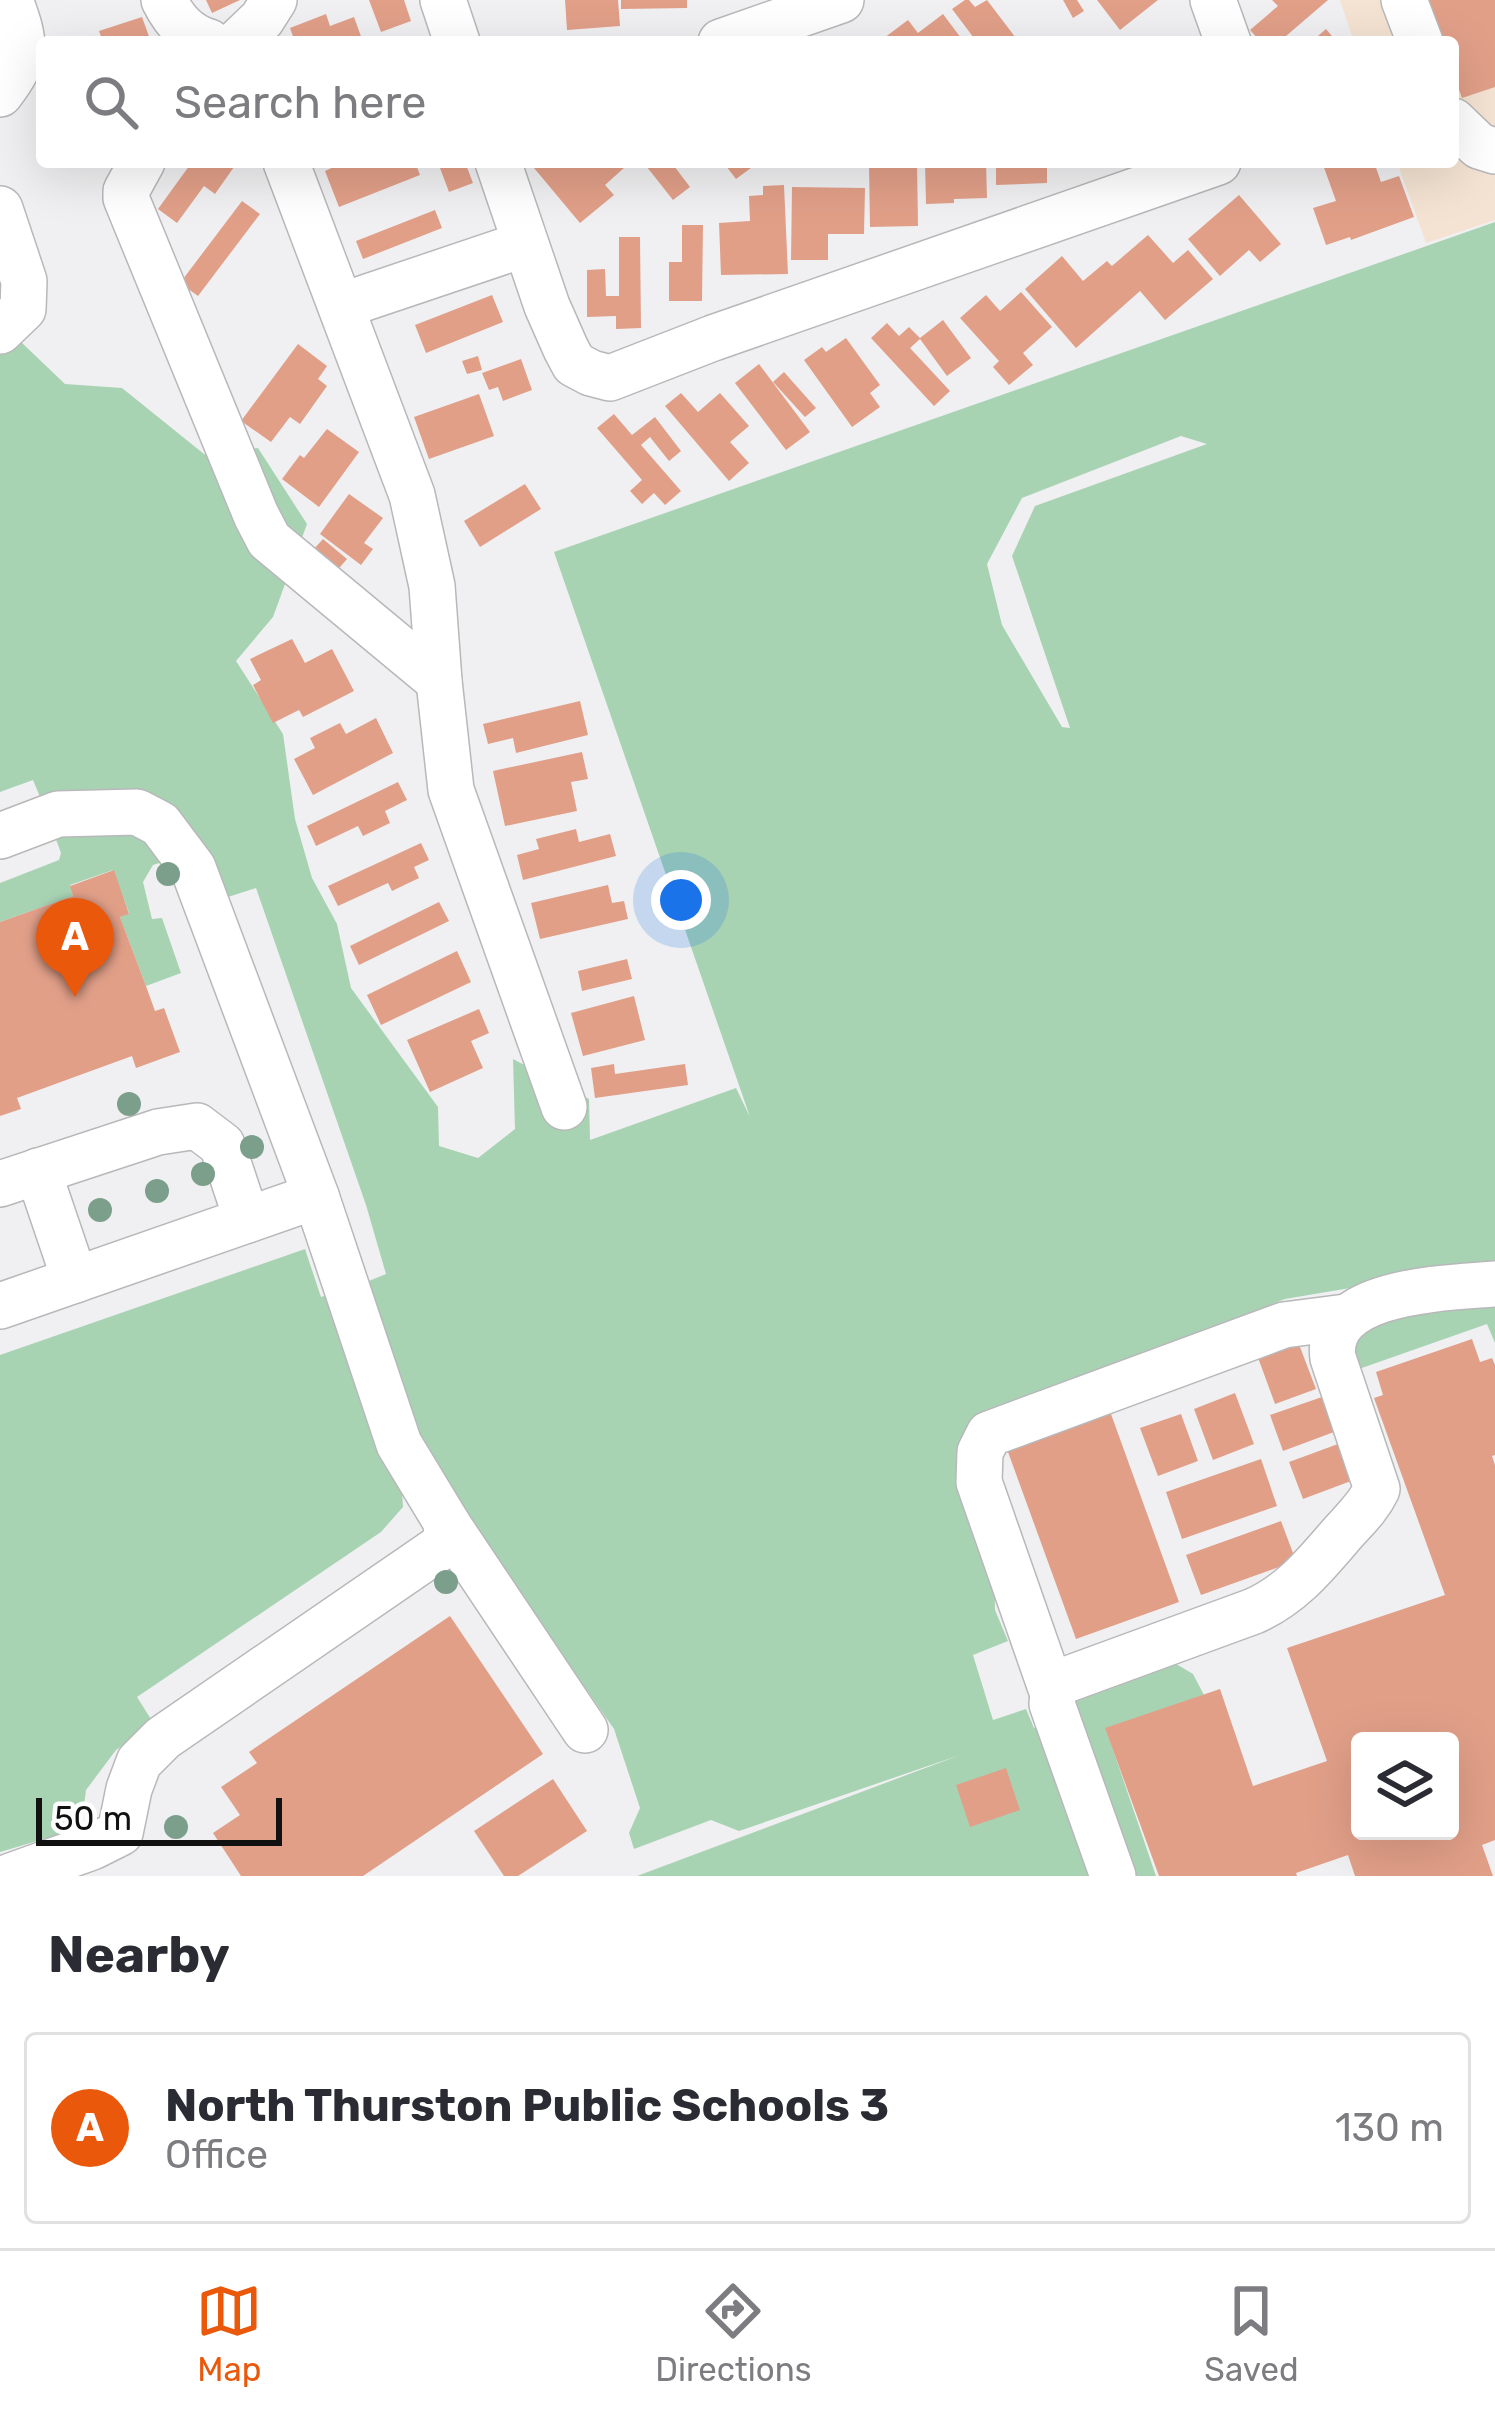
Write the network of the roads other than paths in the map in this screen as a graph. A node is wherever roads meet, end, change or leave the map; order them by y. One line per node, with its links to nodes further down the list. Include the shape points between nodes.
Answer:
1 (10, 0): 14 (lane, via 21,60)
2 (164, 0): 8 (lane)
3 (274, 0): 9 (lane)
4 (443, 0): 10 (lane)
5 (841, 0): 11 (lane)
6 (1213, 0): 12 (lane)
7 (1404, 0): 13 (lane)
8 (192, 36)
9 (244, 36)
10 (455, 36)
11 (738, 36)
12 (1226, 36)
13 (1418, 36)
14 (0, 94)
15 (1459, 127): 16 (lane)
16 (1495, 151)
17 (139, 168): 25 (lane, via 126,198 269,540)
18 (288, 168): 23 (lane)
19 (499, 168): 22 (lane)
20 (1201, 168): 22 (lane, via 610,378 574,364)
21 (0, 209): 24 (lane, via 25,281 23,309)
22 (525, 244): 23 (lane)
23 (341, 306): 25 (lane, via 412,495 432,586)
24 (0, 331)
25 (439, 681): 27 (lane, via 451,790)
26 (0, 836): 29 (lane, via 58,814 137,812 160,824 193,868)
27 (564, 1107)
28 (19, 1177): 30 (lane, via 197,1126 222,1145); 31 (lane)
29 (316, 1196): 30 (lane); 35 (lane, via 399,1444)
30 (247, 1220): 31 (lane)
31 (75, 1280): 33 (lane)
32 (1495, 1284): 34 (lane, via 1411,1291)
33 (0, 1306)
34 (1346, 1318): 36 (lane, via 1331,1343 1377,1490 1370,1504 1275,1601 1060,1682); 36 (lane, via 1283,1325 989,1434 979,1482)
35 (448, 1525): 37 (lane); 38 (lane, via 444,1545 163,1738 139,1762 120,1833)
36 (1053, 1694): 39 (lane)
37 (585, 1730)
38 (11, 1876)
39 (1113, 1876)

